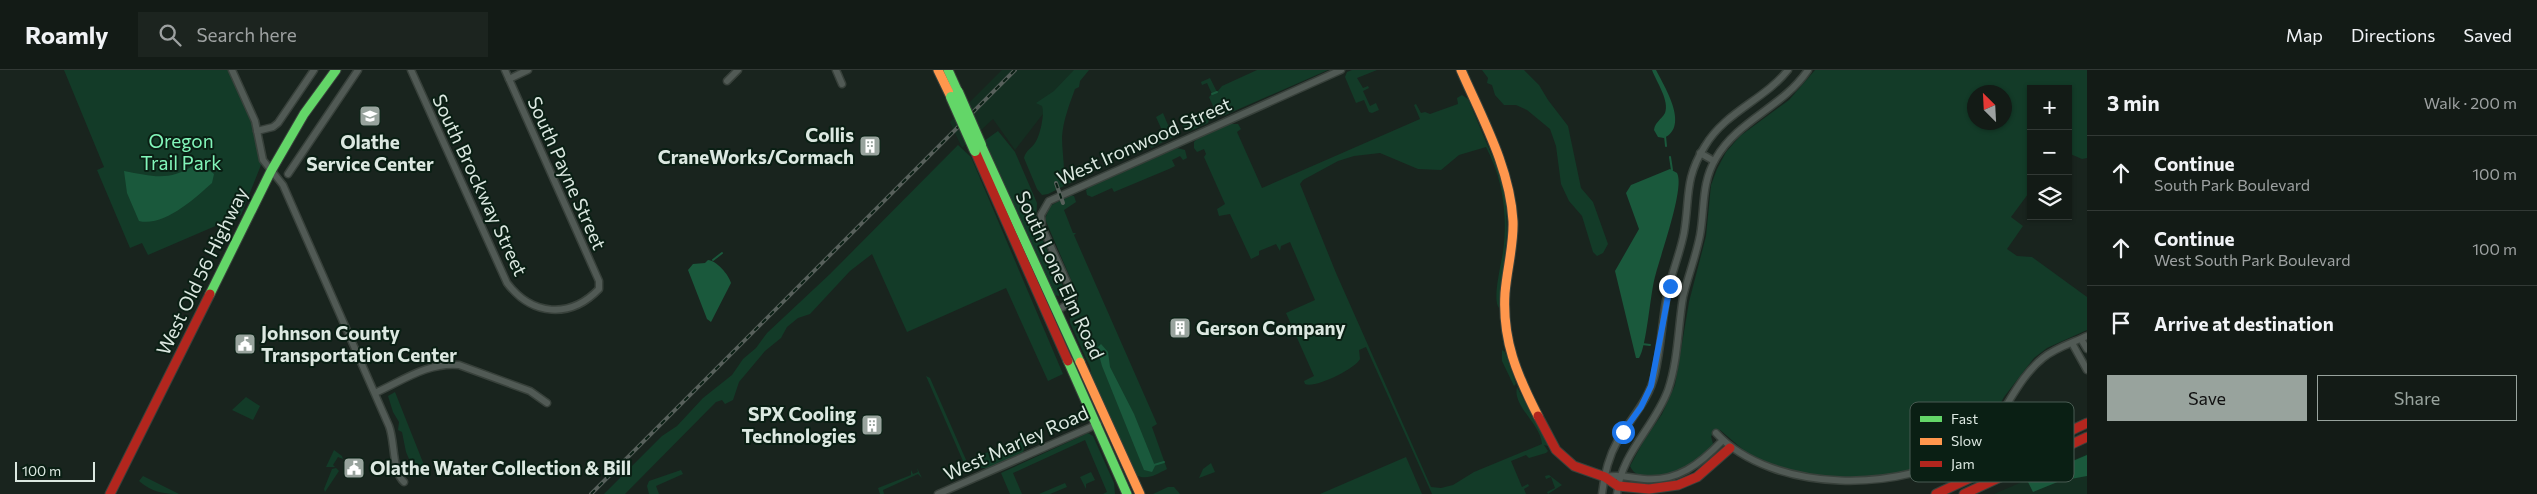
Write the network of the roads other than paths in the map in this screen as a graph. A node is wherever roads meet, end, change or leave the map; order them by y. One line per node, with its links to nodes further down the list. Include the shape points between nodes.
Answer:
1 (232, 70): 20 (street, via 255,120)
2 (314, 70): 20 (street, via 278,123)
3 (336, 70): 24 (main road, West Old 56 Highway, via 304,114)
4 (358, 70): 25 (street)
5 (411, 70): 26 (street, South Brockway Street, via 507,283 519,296 545,310 556,311 582,301)
6 (505, 70): 16 (street, South Payne Street)
7 (528, 70): 16 (street)
8 (738, 70): 17 (street)
9 (836, 70): 18 (street)
10 (938, 70): 19 (main road, South Lone Elm Road)
11 (948, 70): 19 (main road, South Lone Elm Road)
12 (1341, 70): 27 (street, West Ironwood Street, via 1049,200 1041,215 1042,228 1073,296 1071,304)
13 (1461, 70): 45 (main road, via 1509,189 1513,222 1504,314 1514,368 1556,450 1581,469)
14 (1788, 70): 22 (street, via 1771,88 1723,122)
15 (1806, 70): 23 (street, via 1788,94 1731,137)
16 (510, 79): 26 (street, South Payne Street, via 599,281)
17 (727, 81)
18 (842, 84)
19 (954, 95): 21 (main road, South Lone Elm Road, bridge)
20 (257, 132): 24 (street, via 262,155)
21 (978, 148): 27 (main road, South Lone Elm Road); 37 (main road, South Lone Elm Road)
22 (1700, 153): 23 (street); 45 (street, via 1688,189 1684,234 1667,295 1657,363 1647,397 1617,442)
23 (1714, 161): 44 (street, via 1704,186 1700,233 1683,298 1668,389)
24 (271, 171): 32 (street, via 283,185); 50 (main road, West Old 56 Highway)
25 (288, 174)
26 (599, 288)
27 (1057, 310): 35 (main road, South Lone Elm Road)
28 (2084, 338): 29 (street); 30 (street)
29 (2072, 343): 31 (street); 33 (street, via 2036,364)
30 (2087, 349)
31 (2087, 370)
32 (375, 394): 34 (street, via 429,367 449,364 521,387); 43 (street, via 393,435)
33 (2008, 402)
34 (547, 403)
35 (1106, 420): 37 (street, West Marley Road); 53 (main road, South Lone Elm Road)
36 (2087, 423): 38 (main road)
37 (1096, 424): 51 (street, West Marley Road); 52 (main road, South Lone Elm Road)
38 (2074, 429)
39 (1716, 433): 42 (street)
40 (2087, 437): 41 (main road)
41 (2074, 443)
42 (1726, 445): 44 (street, via 1674,477 1647,480); 46 (street, via 1765,470 1816,484 1859,488); 49 (main road, via 1703,473 1678,485 1650,490)
43 (397, 467)
44 (1620, 474): 45 (street); 49 (street)
45 (1605, 477): 49 (main road); 54 (street)
46 (1910, 478)
47 (1962, 482): 55 (main road)
48 (1990, 482): 56 (main road)
49 (1617, 490)
50 (110, 494)
51 (938, 494)
52 (1127, 494)
53 (1140, 494)
54 (1602, 494)
55 (1936, 494)
56 (1964, 494)

